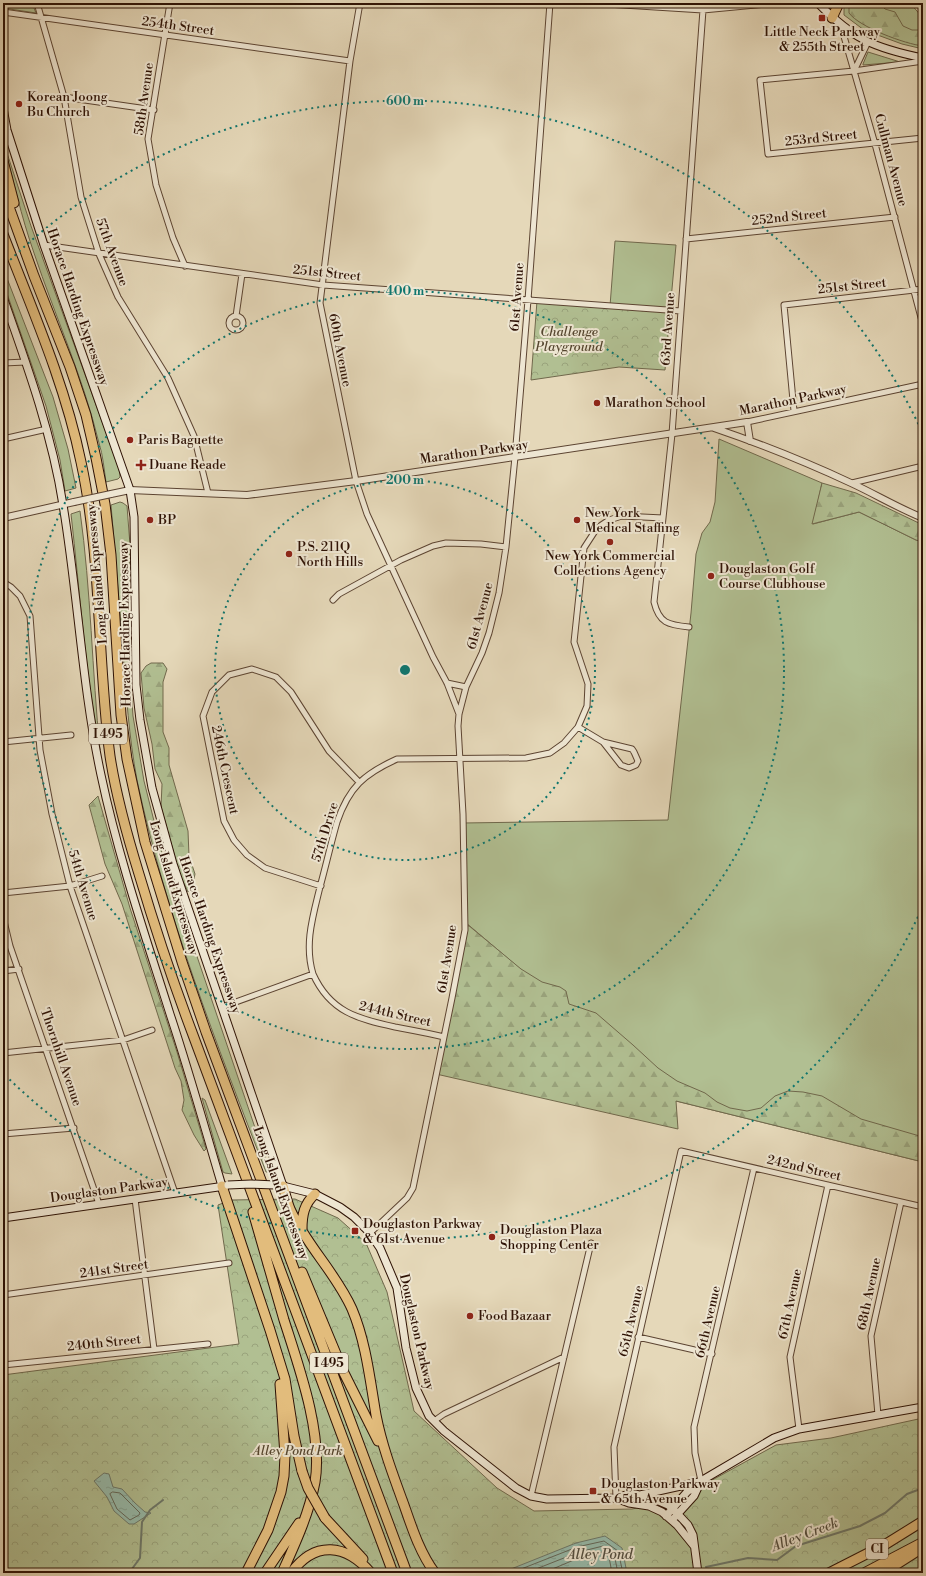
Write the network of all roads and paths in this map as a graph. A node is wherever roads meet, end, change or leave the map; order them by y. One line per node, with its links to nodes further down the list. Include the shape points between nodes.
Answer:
1 (37, 3): 11 (street, 57th Avenue)
2 (170, 3): 14 (street, 58th Avenue)
3 (360, 3): 18 (street, 60th Avenue)
4 (550, 3): 39 (street, 61st Avenue)
5 (591, 3): 9 (street)
6 (776, 3): 9 (street)
7 (818, 3): 12 (main road)
8 (839, 3): 12 (highway)
9 (703, 10): 29 (street, 63rd Avenue)
10 (3, 12): 11 (street, 254th Street)
11 (42, 18): 14 (street, 254th Street); 20 (street, 57th Avenue)
12 (832, 18): 13 (main road)
13 (841, 26): 15 (main road); 19 (street, Cullman Avenue)
14 (164, 35): 18 (street, 254th Street); 22 (street, 58th Avenue)
15 (868, 42): 16 (main road, via 894,52); 19 (street)
16 (923, 58)
17 (923, 61): 19 (street)
18 (350, 62): 35 (street, 60th Avenue)
19 (854, 71): 24 (street, Cullman Avenue); 24 (street, 253rd Street, via 760,80 768,154)
20 (64, 97): 22 (street); 31 (street, 57th Avenue, via 81,197)
21 (3, 108): 30 (main road, Horace Harding Expressway, via 7,130)
22 (154, 110): 32 (street, 58th Avenue, via 148,139 156,185)
23 (923, 138): 24 (street, 253rd Street)
24 (875, 144): 27 (street, Cullman Avenue)
25 (3, 161): 34 (highway)
26 (3, 190): 34 (highway, Long Island Expressway / I 495)
27 (895, 217): 29 (street, 252nd Street); 36 (street, Cullman Avenue)
28 (3, 234): 96 (highway, Long Island Expressway / I 495, via 57,374 81,461 90,506 95,552 105,714 119,802 168,966)
29 (686, 239): 40 (street, 63rd Avenue)
30 (44, 245): 31 (street, 251st Street); 57 (main road, Horace Harding Expressway)
31 (99, 254): 32 (street, 251st Street); 58 (street, 57th Avenue, via 118,297 168,378 194,436)
32 (185, 266): 33 (street, 251st Street)
33 (242, 274): 35 (street, 251st Street); 41 (street)
34 (34, 276): 95 (highway, Long Island Expressway / I 495, via 70,367 86,415 96,458 111,555 121,715 127,759 145,842 206,1032)
35 (323, 285): 39 (street, 251st Street); 55 (street, 60th Avenue, via 320,303)
36 (914, 290): 37 (street, 251st Street); 42 (street, Cullman Avenue); 46 (street, 251st Street, via 784,305)
37 (923, 290)
38 (3, 297): 43 (main road)
39 (528, 300): 40 (street, 251st Street); 53 (street, 61st Avenue)
40 (681, 311): 50 (street, 63rd Avenue)
41 (236, 316)
42 (923, 325)
43 (26, 362): 44 (street); 49 (main road)
44 (3, 363)
45 (923, 384): 46 (street, Marathon Parkway)
46 (794, 411): 47 (street, Marathon Parkway)
47 (747, 422): 48 (street, Marathon Parkway); 52 (street)
48 (713, 427): 50 (street, Marathon Parkway); 52 (street)
49 (47, 429): 51 (street); 59 (main road)
50 (672, 434): 53 (street, Marathon Parkway); 61 (street, 63rd Avenue)
51 (3, 439)
52 (750, 441): 56 (street)
53 (515, 457): 55 (street, Marathon Parkway); 63 (street, 61st Avenue)
54 (923, 466): 56 (street)
55 (356, 481): 58 (street, Marathon Parkway, via 247,495); 64 (street, 60th Avenue, via 372,526)
56 (852, 483): 62 (street)
57 (130, 490): 58 (street, Marathon Parkway); 59 (street, Marathon Parkway, bridge); 86 (main road, Horace Harding Expressway, via 134,517 136,685 144,749 169,851)
58 (208, 493)
59 (63, 504): 60 (street, Marathon Parkway); 100 (main road, via 93,732 108,811)
60 (3, 518)
61 (663, 518): 67 (street, 63rd Avenue, via 654,602 663,621 673,626); 71 (street, 57th Drive, via 622,516 609,520 597,528 584,548 574,642 588,684 588,698)
62 (923, 518)
63 (506, 547): 64 (street, via 446,543 433,546); 69 (street, 61st Avenue, via 489,633)
64 (392, 566): 66 (street, via 339,594); 68 (street, 60th Avenue)
65 (3, 582): 73 (street, 54th Avenue, via 20,596 30,616)
66 (333, 600)
67 (689, 627)
68 (447, 683): 69 (street); 70 (street, 60th Avenue)
69 (466, 687): 70 (street, 61st Avenue)
70 (459, 714): 76 (street, 61st Avenue)
71 (578, 727): 75 (street); 76 (street, 57th Drive, via 564,743 541,756)
72 (71, 735): 73 (street)
73 (39, 739): 74 (street); 79 (street, 54th Avenue, via 52,814)
74 (3, 742)
75 (603, 742): 75 (street, via 625,766 633,767 638,761 632,749)
76 (461, 758): 77 (street, 57th Drive, via 397,759 378,768); 88 (street, 61st Avenue, via 465,930)
77 (359, 782): 80 (street, 57th Drive, via 342,805); 80 (street, 246th Crescent, via 329,751 291,692 276,678 252,669 229,675 212,692 203,716 224,821 234,840 247,855 266,868)
78 (102, 876): 79 (street)
79 (70, 886): 81 (street); 89 (street, 54th Avenue)
80 (321, 886): 85 (street, 57th Drive, via 309,939)
81 (3, 893)
82 (3, 917): 83 (street, Thornhill Avenue)
83 (19, 969): 84 (street); 90 (street, Thornhill Avenue)
84 (3, 971)
85 (313, 974): 86 (street); 88 (street, 244th Street, via 328,996 354,1016)
86 (222, 1006): 98 (main road, Horace Harding Expressway)
87 (152, 1030): 89 (street)
88 (444, 1037): 109 (street, 61st Avenue, via 411,1194)
89 (123, 1040): 90 (street); 101 (street, 54th Avenue)
90 (47, 1049): 91 (street); 92 (street, Thornhill Avenue)
91 (3, 1053)
92 (74, 1128): 93 (street); 105 (street, Thornhill Avenue)
93 (3, 1134)
94 (680, 1151): 97 (street, 242nd Street); 115 (street, 65th Avenue)
95 (252, 1152): 125 (highway, via 339,1362); 145 (highway, Long Island Expressway / I 495)
96 (238, 1157): 130 (highway, via 311,1413 317,1461 315,1482); 144 (highway, Long Island Expressway / I 495)
97 (754, 1168): 99 (street, 242nd Street); 118 (street, 66th Avenue)
98 (279, 1185): 100 (main road, Douglaston Parkway, bridge); 102 (main road, Douglaston Parkway); 108 (highway)
99 (828, 1185): 104 (street, 242nd Street); 124 (street, 67th Avenue, via 790,1357)
100 (225, 1186): 101 (main road, Douglaston Parkway); 114 (highway)
101 (175, 1193): 103 (main road, Douglaston Parkway)
102 (315, 1194): 108 (highway, via 306,1205 302,1217); 109 (main road, Douglaston Parkway, via 340,1207)
103 (135, 1199): 105 (main road, Douglaston Parkway); 112 (street)
104 (901, 1202): 106 (street, 242nd Street); 122 (street, 68th Avenue, via 871,1336)
105 (99, 1204): 107 (main road, Douglaston Parkway)
106 (923, 1207)
107 (3, 1218)
108 (302, 1230): 125 (highway, via 343,1290 352,1310 364,1350 376,1417)
109 (370, 1233): 123 (main road, Douglaston Parkway, via 380,1248 395,1282 406,1348 416,1388 425,1409)
110 (591, 1243): 119 (street)
111 (229, 1263): 112 (street, 241st Street)
112 (145, 1276): 113 (street, 241st Street); 117 (street)
113 (3, 1295)
114 (270, 1330): 138 (highway, via 280,1379 284,1476 268,1530); 143 (highway, bridge, via 285,1379 302,1471 325,1518)
115 (638, 1337): 118 (street); 129 (street, 65th Avenue, via 614,1447)
116 (208, 1344): 117 (street, 240th Street)
117 (154, 1349): 120 (street, 240th Street)
118 (712, 1354): 126 (street, 66th Avenue, via 694,1427 695,1453)
119 (564, 1357): 123 (street); 128 (street)
120 (3, 1365)
121 (923, 1407): 122 (main road, Douglaston Parkway)
122 (878, 1415): 124 (main road, Douglaston Parkway)
123 (434, 1421): 128 (main road, Douglaston Parkway, via 516,1488)
124 (799, 1429): 126 (main road, Douglaston Parkway, via 774,1438)
125 (388, 1462): 134 (highway)
126 (701, 1482): 127 (main road, Douglaston Parkway); 131 (main road, Douglaston Parkway, via 694,1496)
127 (640, 1495): 129 (main road, Douglaston Parkway, via 629,1494); 131 (main road, Douglaston Parkway, via 654,1499)
128 (531, 1496): 129 (main road, Douglaston Parkway, via 547,1499)
129 (616, 1498): 132 (main road, Douglaston Parkway, via 649,1506)
130 (307, 1511): 139 (highway); 140 (highway)
131 (676, 1511): 132 (main road, Douglaston Parkway); 136 (main road, via 688,1525 693,1535)
132 (669, 1518): 136 (main road)
133 (923, 1521): 149 (highway, CI, via 886,1544)
134 (414, 1533): 146 (highway); 147 (highway)
135 (923, 1542): 150 (highway, CI)
136 (694, 1546): 148 (main road)
137 (923, 1548): 151 (highway)
138 (246, 1573)
139 (265, 1573)
140 (282, 1573)
141 (291, 1573): 142 (highway, via 308,1556 328,1550 350,1554)
142 (371, 1573)
143 (374, 1573)
144 (394, 1573)
145 (407, 1573)
146 (435, 1573)
147 (443, 1573)
148 (698, 1573)
149 (829, 1573)
150 (864, 1573)
151 (883, 1573)

